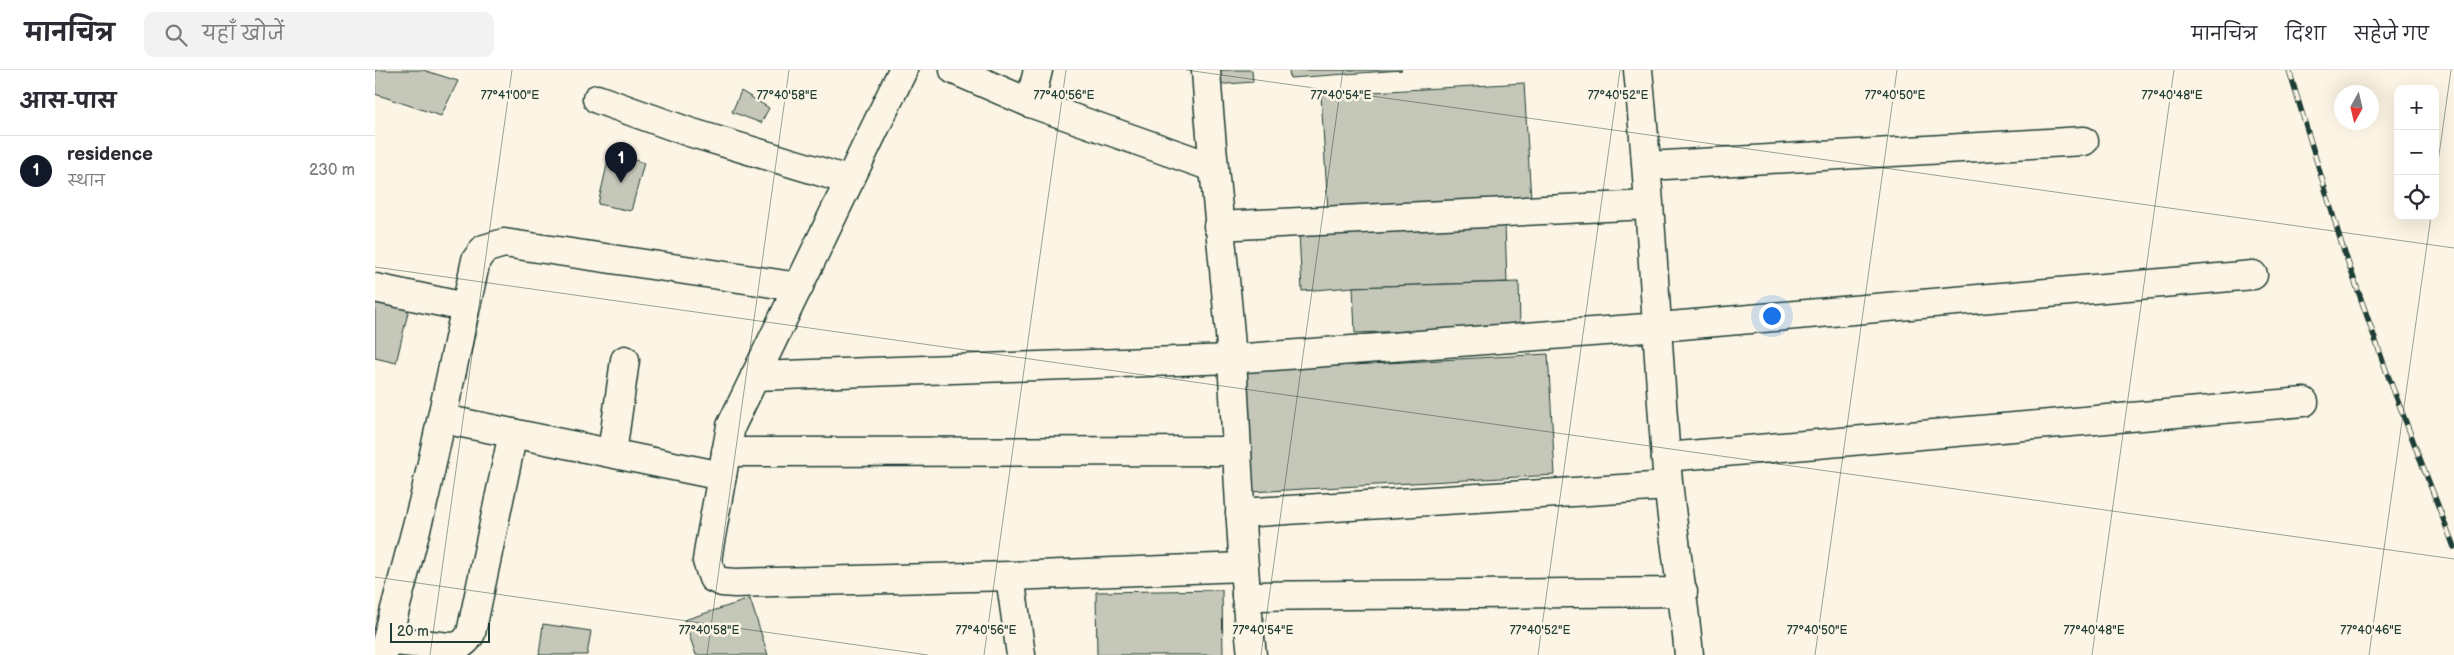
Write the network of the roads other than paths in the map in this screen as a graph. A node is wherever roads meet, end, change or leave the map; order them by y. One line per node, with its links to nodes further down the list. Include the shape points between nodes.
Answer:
1 (903, 70): 11 (street)
2 (954, 70): 7 (street)
3 (1038, 70): 7 (street)
4 (1206, 70): 10 (street)
5 (1638, 70): 9 (street)
6 (597, 99): 11 (street, via 689,132)
7 (1030, 103): 10 (street)
8 (2084, 141): 9 (street)
9 (1648, 166): 12 (street)
10 (1212, 167): 13 (street)
11 (848, 180): 15 (street)
12 (1647, 205): 13 (street); 18 (street)
13 (1218, 226): 19 (street)
14 (2253, 275): 18 (street)
15 (799, 287): 17 (street, via 504,243 484,249 476,260); 21 (street)
16 (375, 288): 17 (street)
17 (465, 308): 23 (street)
18 (1659, 327): 19 (street); 27 (street)
19 (1231, 359): 21 (street); 25 (street)
20 (625, 360): 26 (street)
21 (755, 376): 28 (street, via 731,426)
22 (2305, 402): 27 (street)
23 (443, 419): 24 (street); 35 (street)
24 (513, 433): 26 (street); 35 (street, via 467,642 458,647)
25 (1237, 451): 28 (street); 30 (street)
26 (612, 453): 28 (street)
27 (1666, 457): 29 (street)
28 (724, 464): 32 (street, via 707,561 713,578 721,582)
29 (1668, 486): 30 (street); 33 (street)
30 (1240, 513): 31 (street)
31 (1243, 567): 32 (street); 34 (street)
32 (1011, 576): 36 (street)
33 (1683, 592): 34 (street); 38 (street)
34 (1246, 596): 37 (street)
35 (385, 647)
36 (1021, 655)
37 (1253, 655)
38 (1689, 655)

